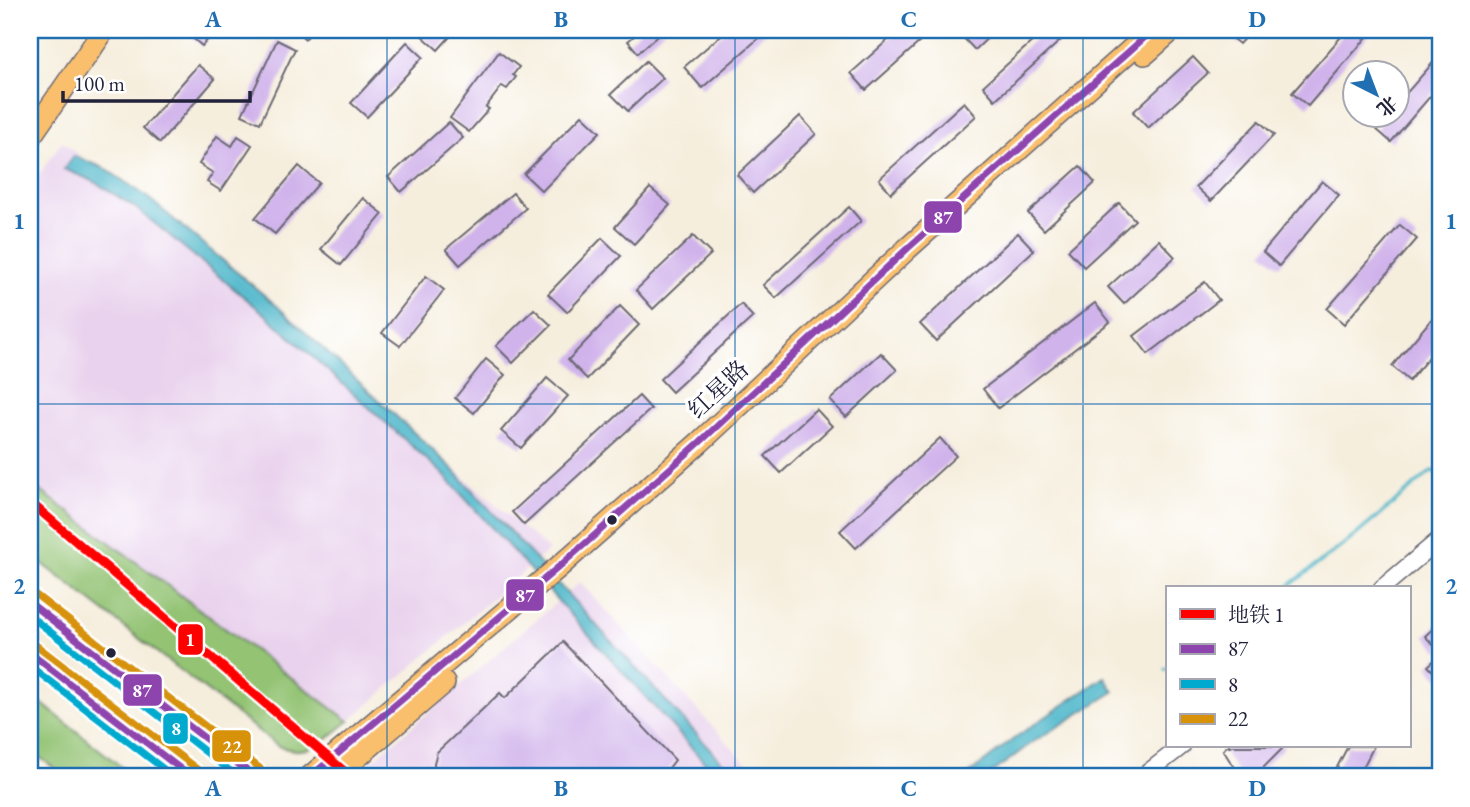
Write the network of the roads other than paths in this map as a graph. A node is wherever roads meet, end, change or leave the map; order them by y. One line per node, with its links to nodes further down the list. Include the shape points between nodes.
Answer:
1 (89, 30): 5 (main road)
2 (104, 30): 6 (main road)
3 (1153, 30): 8 (main road, 红星路, via 908,248)
4 (1172, 30): 8 (main road, 红星路)
5 (30, 111)
6 (30, 137)
7 (1440, 539): 9 (street)
8 (565, 570): 10 (main road, 红星路)
9 (1384, 586)
10 (541, 592): 16 (main road, 红星路); 17 (main road, 红星路)
11 (30, 603): 15 (main road)
12 (30, 653): 14 (main road)
13 (1179, 748): 18 (street)
14 (191, 777)
15 (256, 777)
16 (310, 777)
17 (334, 777)
18 (1142, 777)

